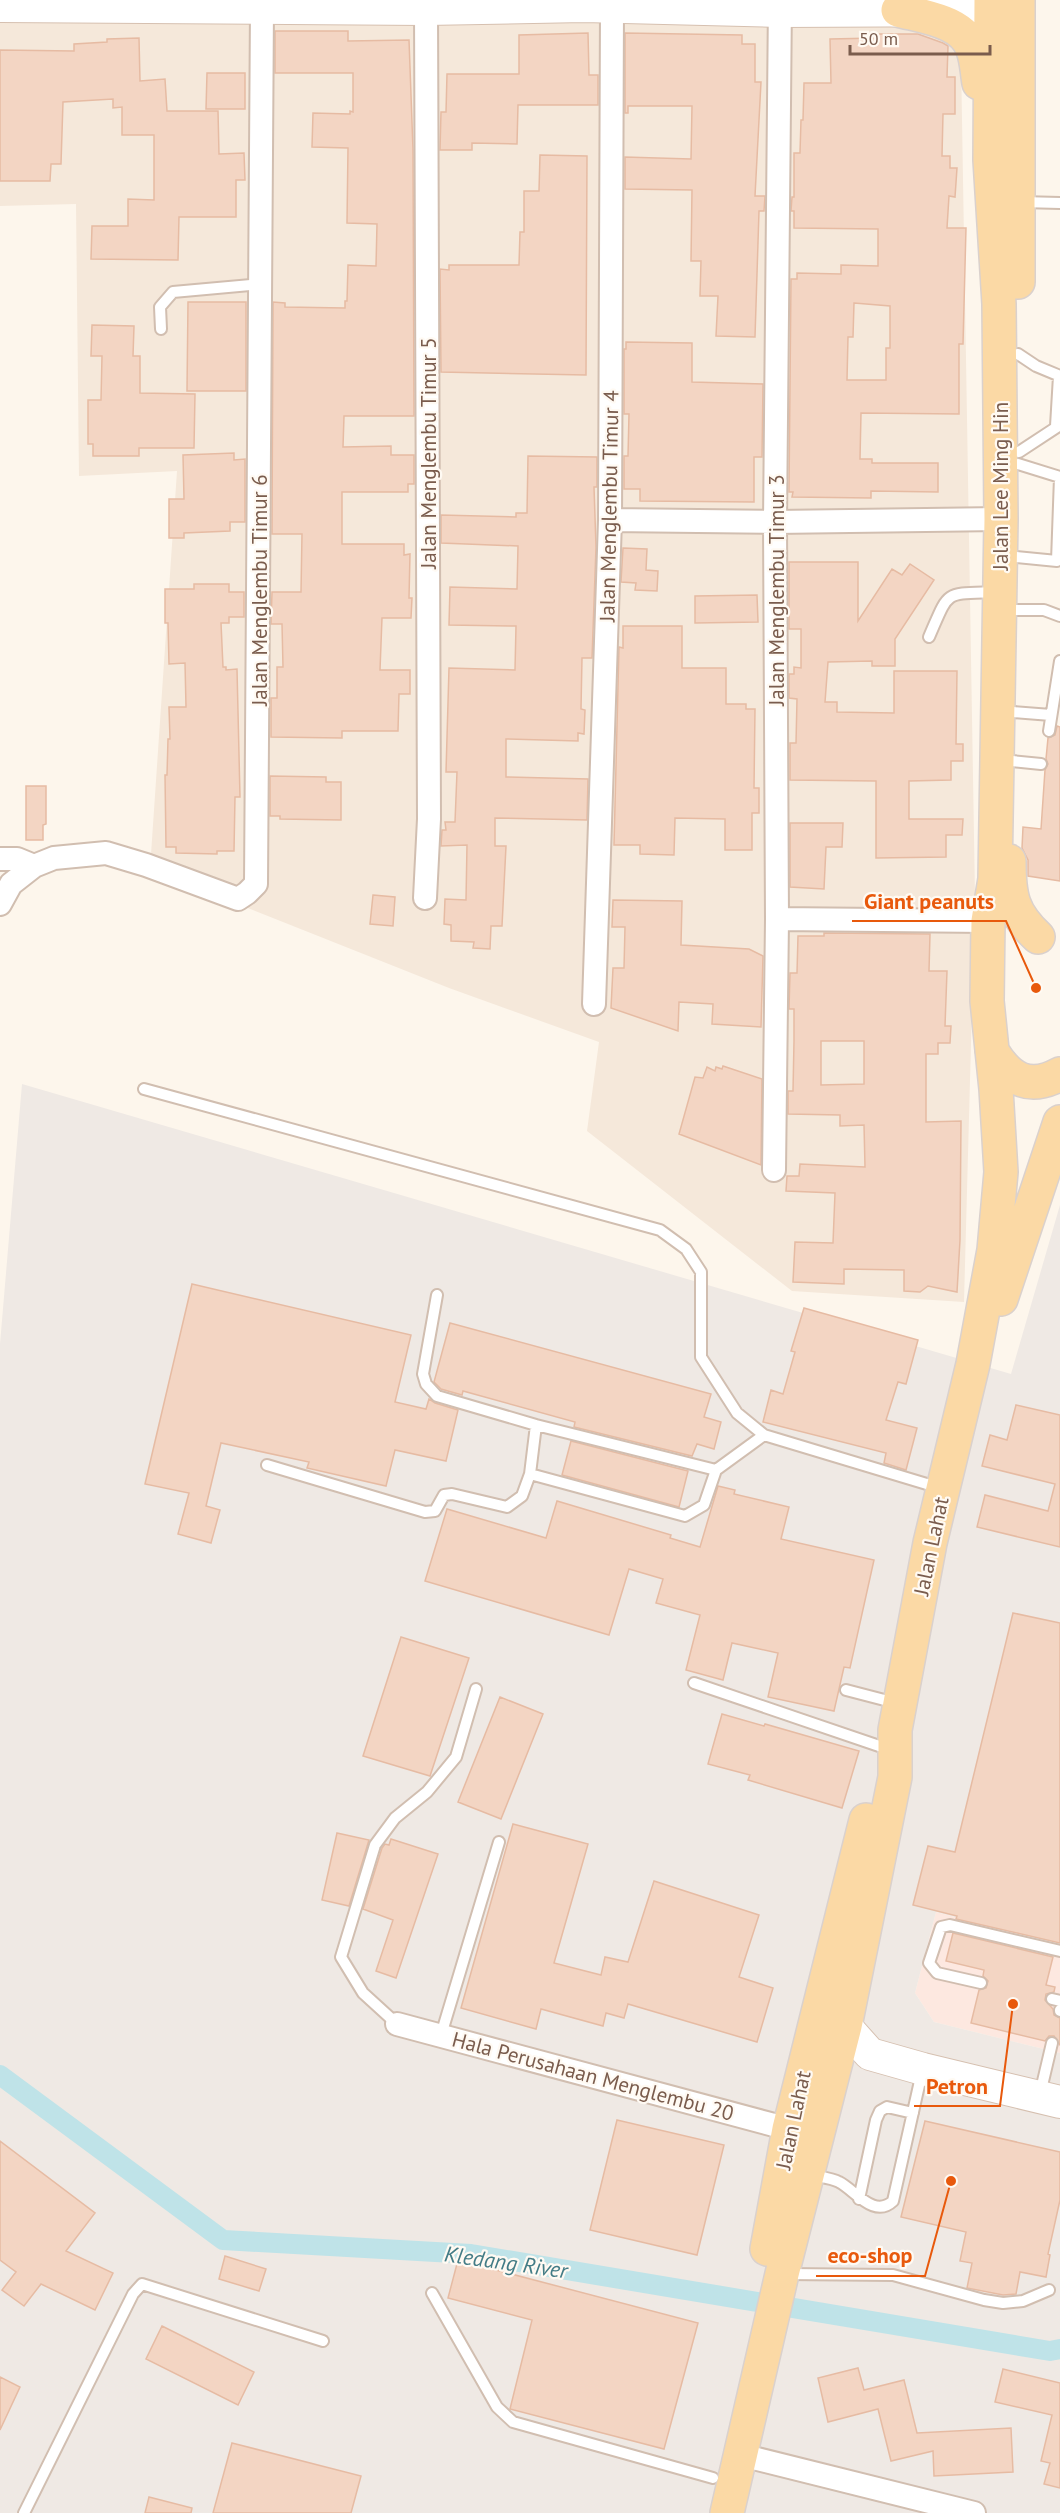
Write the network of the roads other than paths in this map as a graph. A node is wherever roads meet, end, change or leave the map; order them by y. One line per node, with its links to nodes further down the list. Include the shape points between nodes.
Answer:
1 (942, 0): 10 (main road)
2 (55, 3): 3 (street); 7 (street)
3 (223, 3): 9 (street)
4 (996, 4): 10 (street); 11 (main road, Jalan Lee Ming Hin); 12 (main road, Jalan Lee Ming Hin, via 1018,118)
5 (593, 5): 6 (street); 8 (street); 21 (street, Jalan Menglembu Timur 4)
6 (780, 5): 10 (street); 22 (street, Jalan Menglembu Timur 3)
7 (0, 6)
8 (408, 6): 9 (street); 32 (street, Jalan Menglembu Timur 5, via 429,819)
9 (262, 8): 14 (street, Jalan Menglembu Timur 6)
10 (898, 10): 11 (main road, via 954,26 970,42)
11 (991, 150): 20 (main road, Jalan Lee Ming Hin, via 999,304)
12 (1018, 202): 13 (lane); 16 (main road, Jalan Lee Ming Hin)
13 (1060, 203)
14 (261, 284): 15 (lane, via 173,292 160,307); 31 (street, Jalan Menglembu Timur 6, via 256,884 238,899 106,853 54,858)
15 (161, 328)
16 (1018, 354): 17 (lane); 19 (main road, Jalan Lee Ming Hin)
17 (1059, 376): 18 (lane)
18 (1058, 425): 19 (lane)
19 (1018, 458): 23 (main road, Jalan Lee Ming Hin, via 1016,557)
20 (1000, 519): 22 (street); 23 (main road, Jalan Lee Ming Hin)
21 (610, 520): 22 (street); 38 (street, Jalan Menglembu Timur 4)
22 (776, 522): 34 (street, Jalan Menglembu Timur 3)
23 (1007, 601): 24 (lane); 25 (lane, via 955,593 946,599); 27 (main road, Jalan Lee Ming Hin); 35 (main road, Jalan Lee Ming Hin, via 995,879)
24 (1060, 616)
25 (929, 637)
26 (1060, 661): 28 (lane)
27 (1013, 712): 28 (lane); 36 (main road, Jalan Lee Ming Hin, via 1027,762 1009,874 1012,901 1021,921)
28 (1052, 715): 29 (lane)
29 (1049, 731)
30 (0, 859): 31 (street, via 17,859)
31 (34, 866): 33 (street, Jalan Menglembu Timur 6, via 11,884)
32 (426, 898)
33 (0, 904)
34 (777, 919): 35 (street); 43 (street, Jalan Menglembu Timur 3)
35 (988, 921): 37 (main road, Jalan Lee Ming Hin)
36 (1049, 939): 37 (main road, via 1021,939 1004,948)
37 (987, 972): 39 (main road, Jalan Lee Ming Hin)
38 (594, 1004)
39 (992, 1051): 40 (main road, via 1002,1068 1017,1078 1047,1081); 45 (main road, Jalan Lahat, via 1001,1172 994,1250)
40 (1060, 1074)
41 (144, 1089): 47 (lane, via 660,1230 686,1249 701,1272 701,1357 736,1413)
42 (1060, 1122): 45 (main road, Jalan Lahat, via 1015,1261)
43 (774, 1170)
44 (438, 1295): 46 (lane, via 423,1374 426,1384 437,1396)
45 (973, 1364): 51 (main road, Jalan Lahat)
46 (536, 1425): 49 (lane); 50 (lane)
47 (765, 1435): 49 (lane); 51 (lane)
48 (267, 1465): 50 (lane, via 425,1512 435,1511 444,1495 452,1494 507,1507 522,1496)
49 (716, 1470): 50 (lane, via 705,1504 685,1516)
50 (530, 1474)
51 (943, 1488): 55 (main road, Jalan Lahat)
52 (694, 1683): 55 (lane)
53 (476, 1689): 59 (lane, via 456,1757 427,1792 394,1818 375,1845 341,1957 363,1994)
54 (846, 1690): 55 (lane)
55 (893, 1727): 60 (main road, Jalan Lahat, via 895,1777); 68 (main road, Jalan Lahat, via 862,1830)
56 (499, 1842): 61 (lane)
57 (1060, 1951): 58 (lane, via 950,1925 940,1927 929,1963 937,1973)
58 (981, 1983)
59 (397, 2024): 61 (street, Hala Perusahaan Menglembu 20)
60 (845, 2026): 63 (street); 65 (main road, Jalan Lahat)
61 (441, 2035): 68 (street, Hala Perusahaan Menglembu 20)
62 (1052, 2043): 66 (lane)
63 (870, 2054): 64 (street); 65 (street)
64 (923, 2069): 66 (street); 67 (lane)
65 (834, 2071): 69 (main road, Jalan Lahat)
66 (1050, 2100)
67 (913, 2113): 70 (lane, via 887,2107 880,2111); 70 (lane, via 893,2201 881,2207)
68 (789, 2129): 71 (main road, Jalan Lahat)
69 (807, 2174): 70 (lane, via 839,2181); 71 (main road, Jalan Lahat)
70 (859, 2199)
71 (773, 2284): 72 (lane, via 893,2275 1003,2303 1023,2301); 75 (main road, Jalan Lahat)
72 (1049, 2290)
73 (432, 2293): 77 (lane, via 497,2407 513,2422)
74 (323, 2341): 78 (lane, via 142,2284 133,2294)
75 (757, 2343): 76 (main road, Jalan Lahat); 77 (main road, Jalan Lahat)
76 (741, 2455): 80 (main road, Jalan Lahat); 81 (street)
77 (713, 2478): 79 (main road, Jalan Lahat)
78 (24, 2513)
79 (705, 2513)
80 (727, 2513)
81 (974, 2513)

